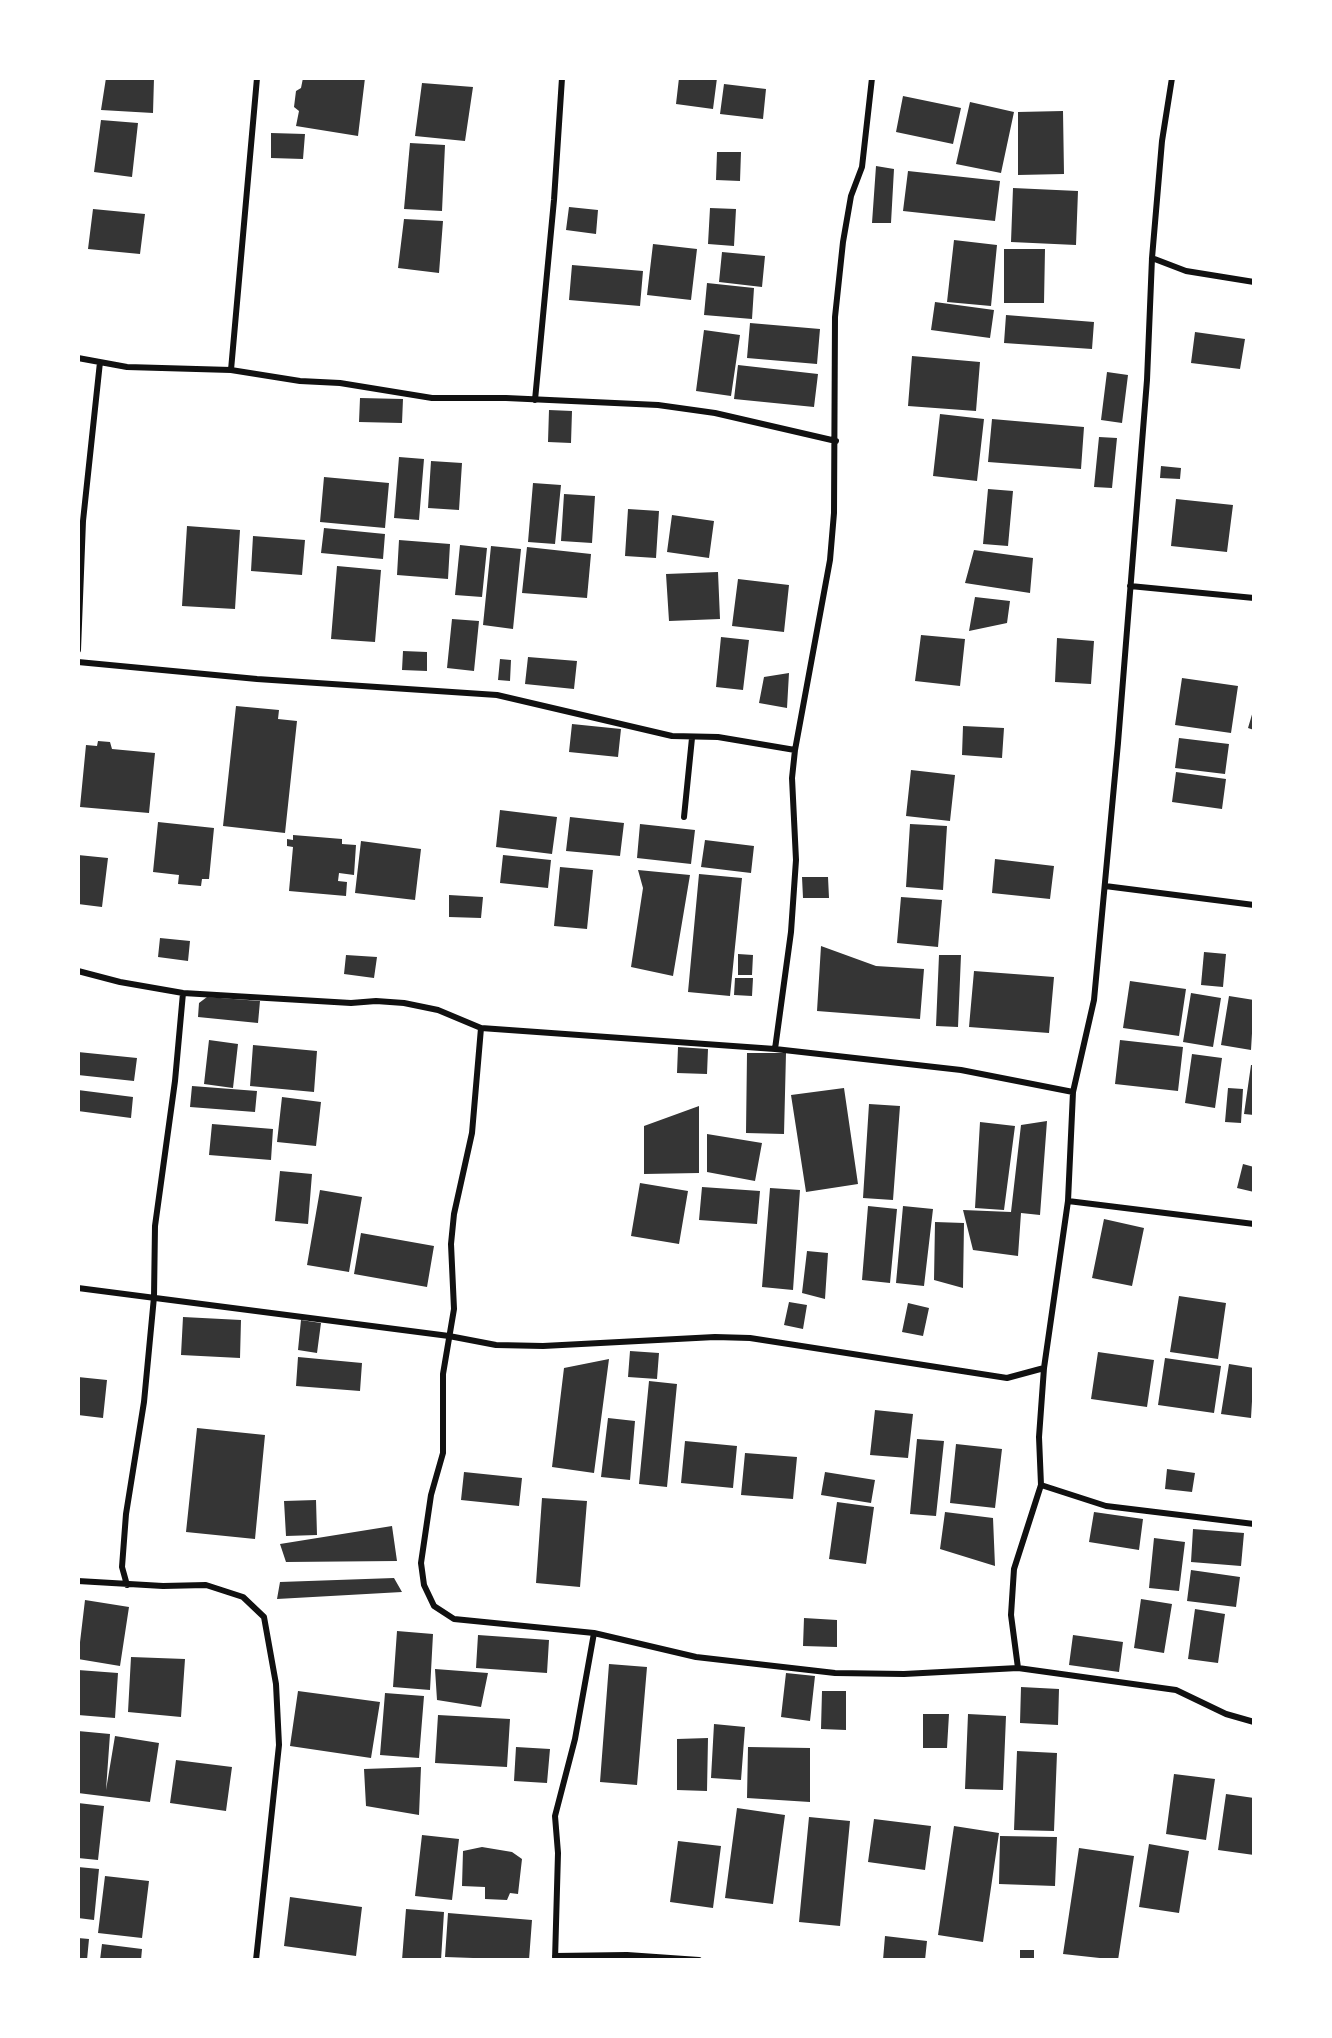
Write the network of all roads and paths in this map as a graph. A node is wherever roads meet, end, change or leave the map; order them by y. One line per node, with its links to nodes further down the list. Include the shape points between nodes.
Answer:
1 (257, 78): 9 (street)
2 (562, 78): 10 (street)
3 (872, 78): 11 (street, via 862,167 851,196 835,317)
4 (1172, 78): 5 (street)
5 (1152, 258): 6 (street, via 1186,271); 12 (street, via 1147,380)
6 (1254, 282)
7 (78, 358): 8 (street)
8 (100, 362): 9 (street, via 127,367); 14 (street, via 83,521)
9 (231, 370): 10 (street, via 432,398)
10 (535, 400): 11 (street, via 674,407)
11 (836, 441): 17 (street, via 830,560)
12 (1130, 586): 13 (street); 19 (street)
13 (1254, 598)
14 (78, 650)
15 (78, 662): 16 (street, via 497,695)
16 (692, 738): 17 (street, via 718,737); 18 (street)
17 (795, 750): 24 (street, via 792,778 796,860)
18 (684, 817)
19 (1105, 886): 20 (street); 25 (street, via 1094,1000)
20 (1254, 905)
21 (78, 971): 22 (street)
22 (183, 993): 23 (street, via 404,1003 438,1010); 29 (street, via 155,1226)
23 (481, 1028): 24 (street); 30 (street, via 472,1133 454,1214 454,1309)
24 (775, 1049): 25 (street, via 961,1070)
25 (1073, 1092): 26 (street)
26 (1068, 1201): 27 (street); 31 (street)
27 (1254, 1224)
28 (78, 1288): 29 (street)
29 (154, 1297): 30 (street); 35 (street, via 144,1402 125,1525 122,1568)
30 (449, 1335): 31 (street, via 496,1345 543,1346 750,1338 1007,1378); 36 (street, via 442,1374 443,1452 431,1495 421,1563 424,1585 434,1606 454,1619)
31 (1044, 1368): 32 (street, via 1039,1437)
32 (1041, 1485): 33 (street, via 1106,1506); 37 (street, via 1014,1569 1011,1615)
33 (1254, 1524)
34 (78, 1581): 35 (street)
35 (127, 1585): 40 (street, via 206,1585 243,1597 264,1617 276,1684 279,1745)
36 (594, 1633): 37 (street, via 696,1656 834,1673); 39 (street, via 575,1739 555,1816)
37 (1018, 1668): 38 (street, via 1176,1690 1226,1714)
38 (1254, 1722)
39 (555, 1958): 41 (street, via 627,1954)
40 (256, 1960)
41 (699, 1960)

